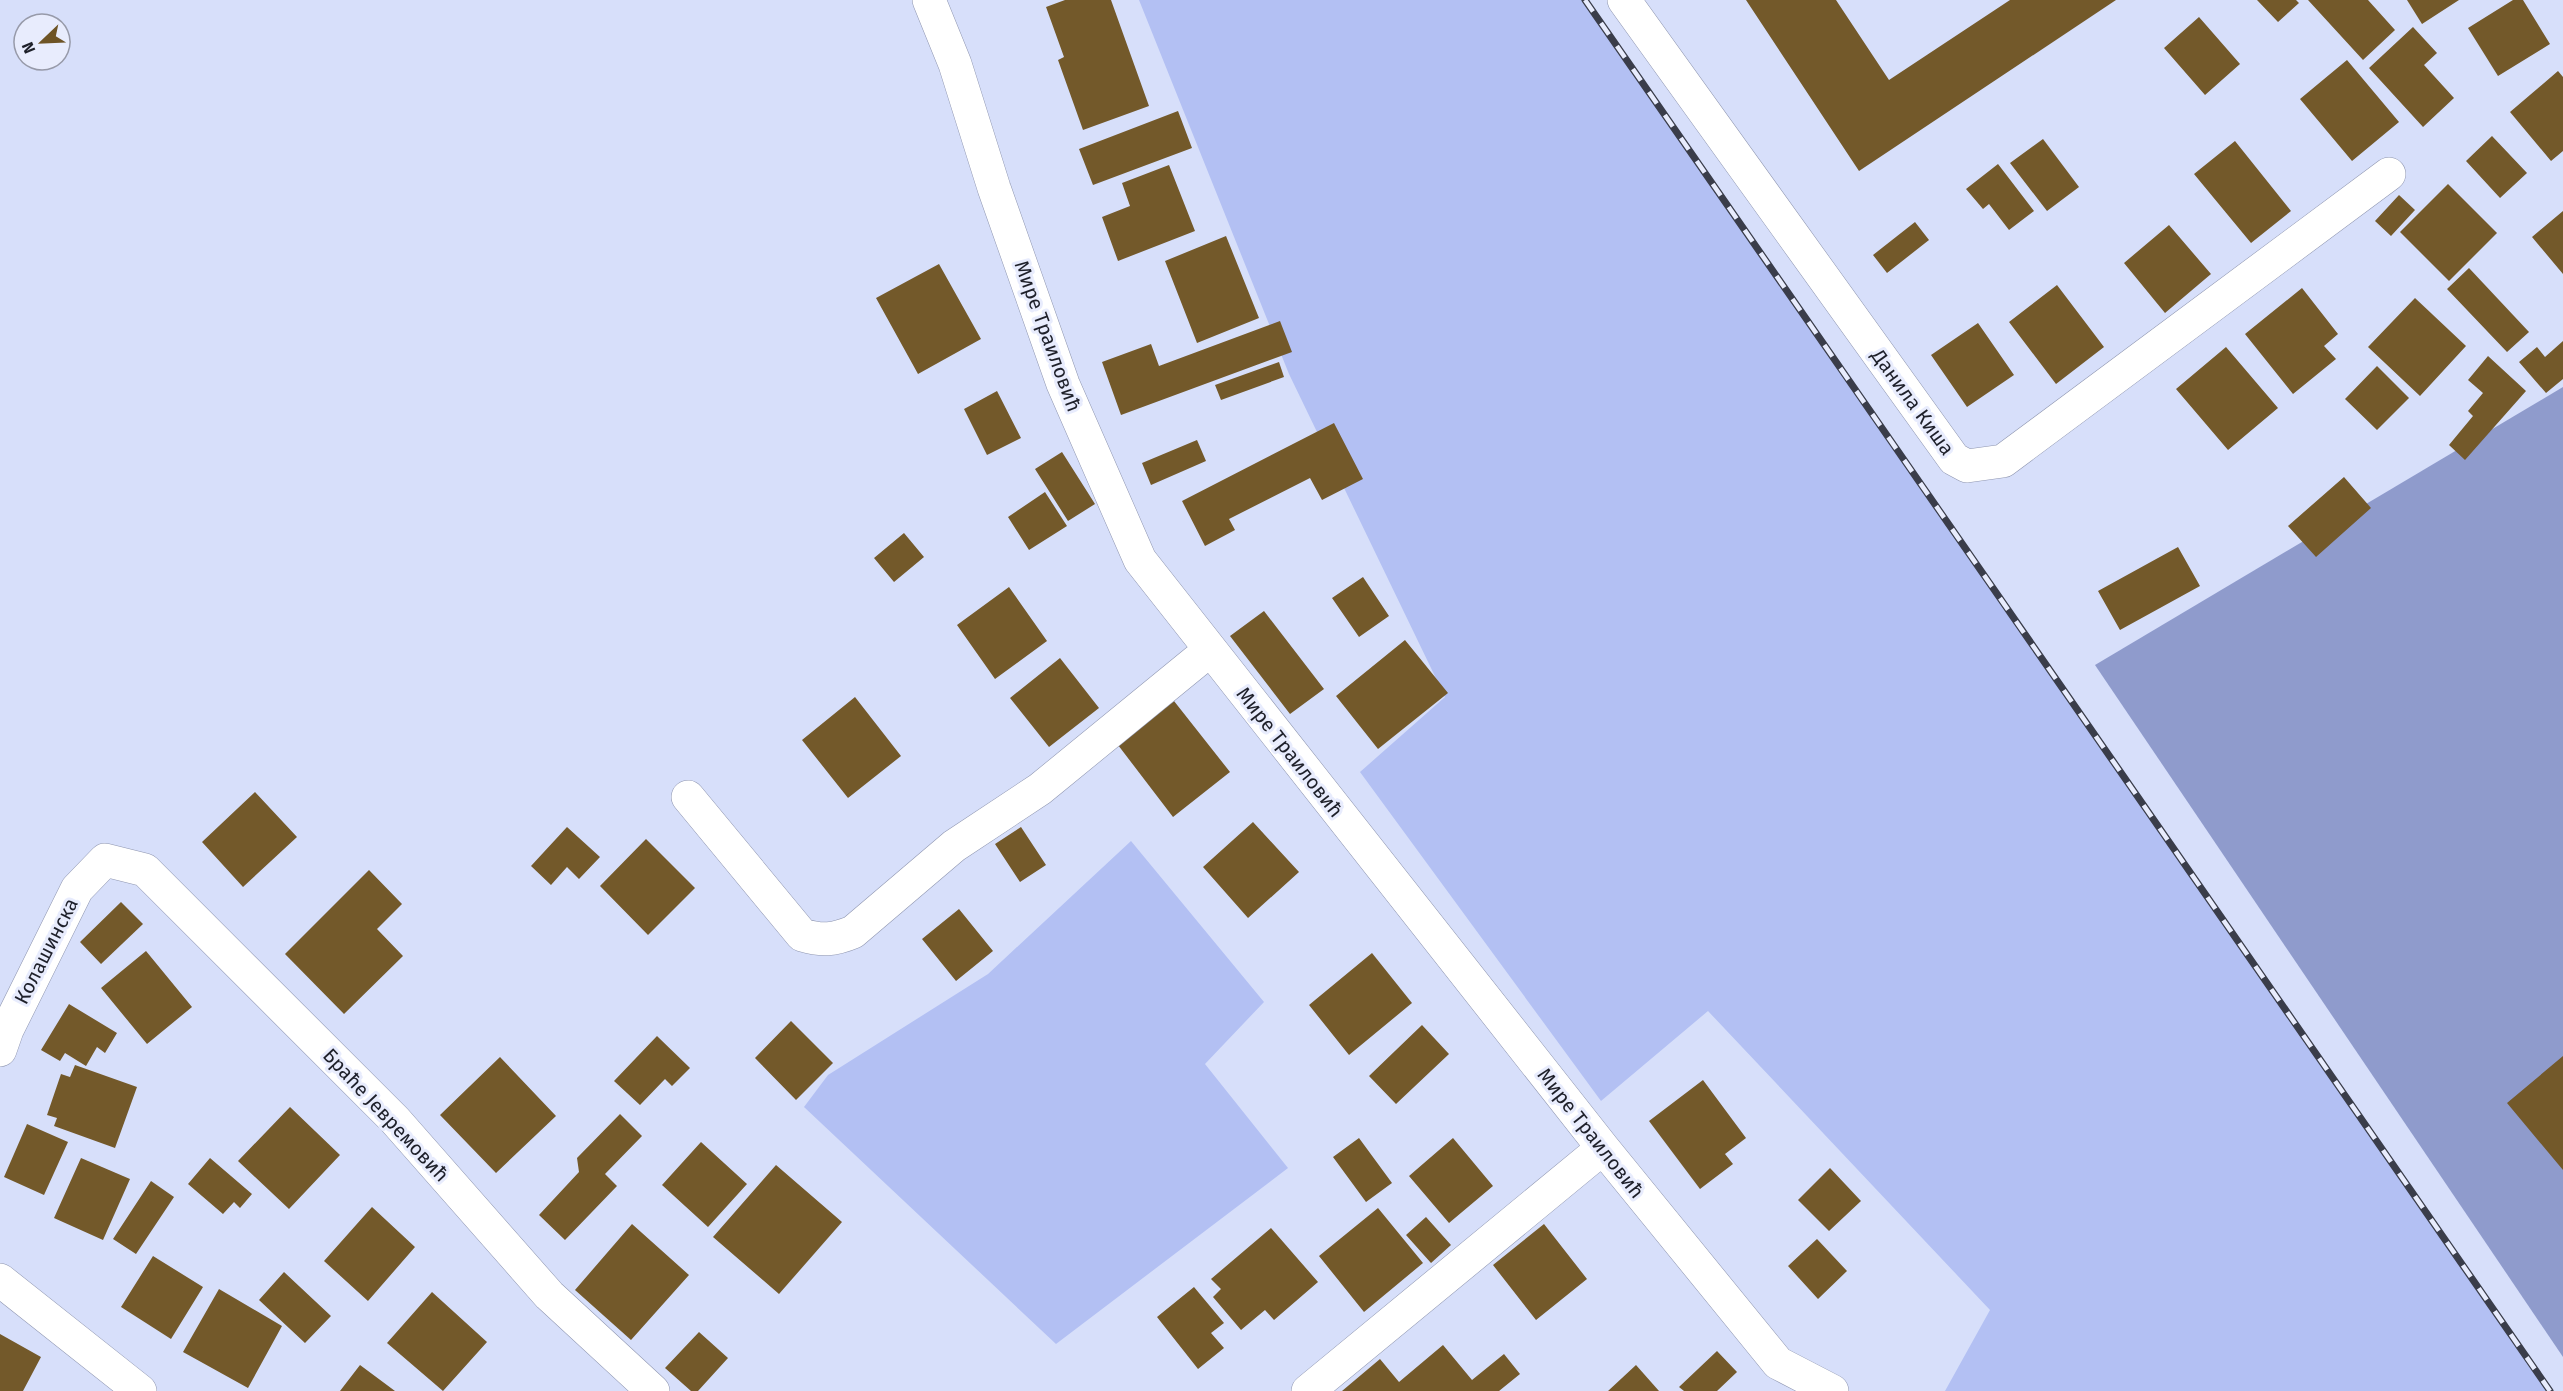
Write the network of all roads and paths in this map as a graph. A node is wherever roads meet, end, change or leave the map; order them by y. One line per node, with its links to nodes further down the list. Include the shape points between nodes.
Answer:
1 (929, 0): 4 (street, Мире Траиловић, via 955,64 1063,384 1140,560)
2 (1624, 0): 3 (street, Данила Киша, via 1954,459 1967,466 2003,461)
3 (2389, 174)
4 (1210, 650): 5 (street, via 1040,789 954,846 853,932 837,939 821,941 802,935); 8 (street, Мире Траиловић)
5 (688, 797)
6 (105, 860): 7 (street, Колашинска, via 77,889); 11 (street, Браће Јевремовић, via 145,870 395,1120 549,1295)
7 (0, 1050)
8 (1603, 1148): 12 (street); 13 (street, Мире Траиловић, via 1778,1363)
9 (0, 1280): 10 (street)
10 (140, 1391)
11 (653, 1391)
12 (1308, 1391)
13 (1832, 1391)

